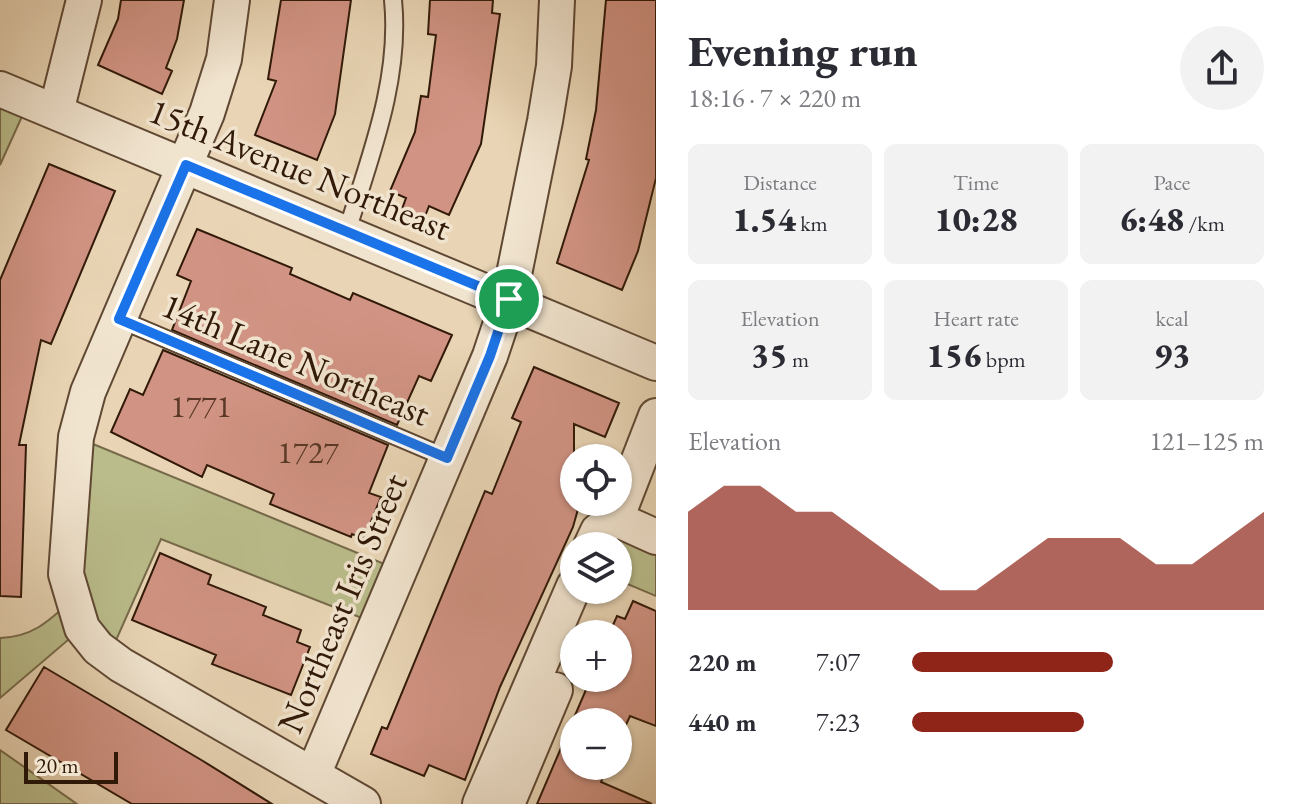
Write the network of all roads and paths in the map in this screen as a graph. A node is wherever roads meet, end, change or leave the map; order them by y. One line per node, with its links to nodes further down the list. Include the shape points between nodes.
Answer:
1 (84, 0): 6 (street)
2 (232, 0): 7 (street, via 224,59)
3 (393, 0): 8 (lane, via 391,72)
4 (557, 0): 9 (street, Northeast Iris Street, via 550,93)
5 (0, 89): 6 (street, 15th Avenue Northeast)
6 (56, 112): 7 (street, 15th Avenue Northeast)
7 (186, 165): 8 (street, 15th Avenue Northeast); 10 (street)
8 (347, 231): 9 (street, 15th Avenue Northeast)
9 (509, 299): 11 (street, 15th Avenue Northeast); 13 (street, Northeast Iris Street)
10 (119, 319): 13 (lane, 14th Lane Northeast); 19 (street, via 88,392 74,450 66,574 82,628 121,665)
11 (656, 363)
12 (656, 416): 14 (street)
13 (447, 458): 19 (street, Northeast Iris Street)
14 (616, 532)
15 (632, 535): 16 (street)
16 (656, 537)
17 (566, 604): 21 (street)
18 (560, 678): 22 (street)
19 (313, 775): 20 (street)
20 (363, 804)
21 (480, 804)
22 (507, 804)

